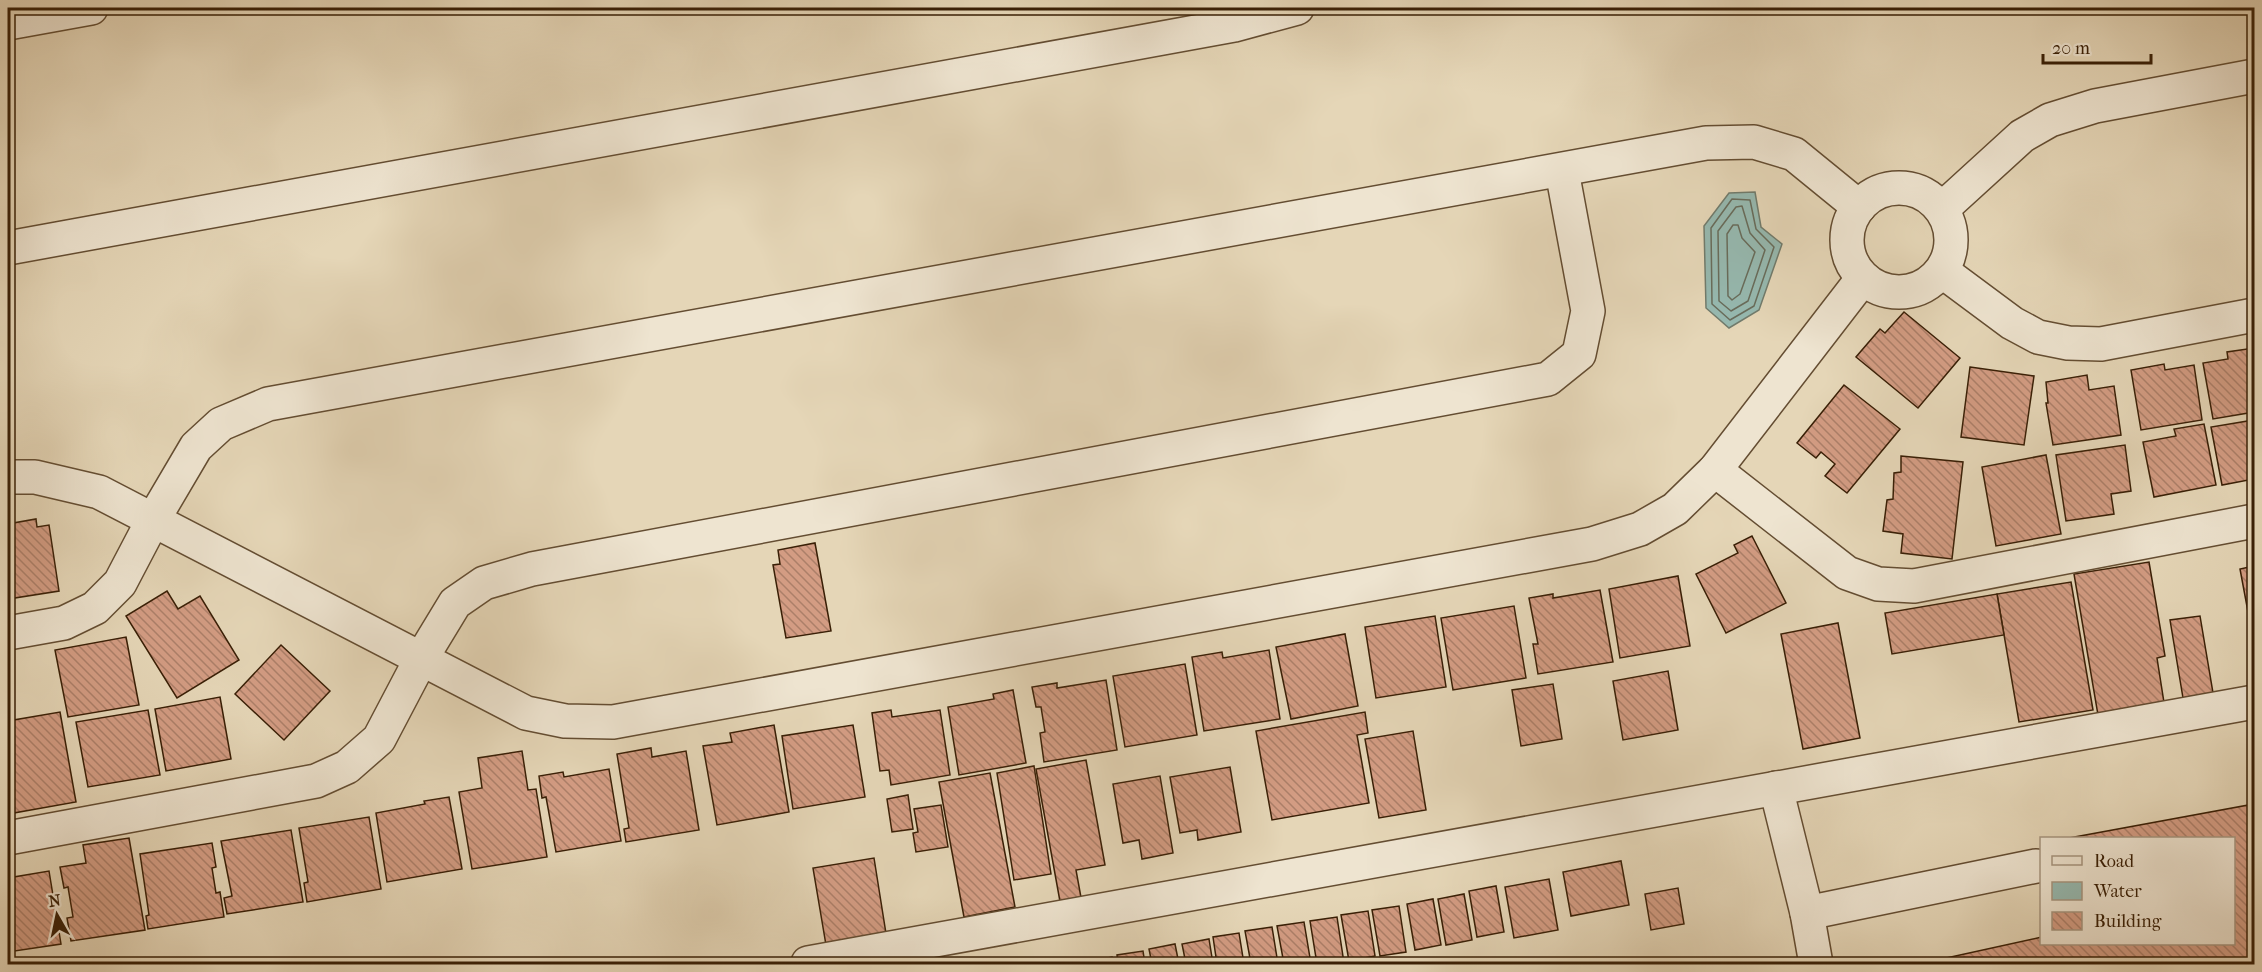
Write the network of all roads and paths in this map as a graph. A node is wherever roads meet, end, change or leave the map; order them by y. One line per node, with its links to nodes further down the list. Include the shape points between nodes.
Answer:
1 (90, 8): 3 (street)
2 (1297, 8): 8 (street, via 1222,28)
3 (8, 23)
4 (2254, 76): 7 (street, via 2095,106 2050,120 2022,136)
5 (1562, 171): 6 (street, via 1706,143 1754,142 1794,154); 14 (street, via 268,404 221,424 196,447); 17 (street, via 1588,312 1579,354 1548,379 532,568 484,583 455,603)
6 (1859, 207): 7 (street, via 1882,191 1900,188 1922,193); 10 (street, via 1850,222 1847,239 1849,254)
7 (1942, 209): 9 (street, via 1952,235 1950,254)
8 (8, 248)
9 (1942, 271): 10 (street, via 1929,284 1909,292 1891,292); 11 (street, via 2012,323 2038,337 2068,343 2101,344)
10 (1863, 278): 12 (street)
11 (2254, 315)
12 (1715, 470): 15 (street, via 1847,573 1878,584 1914,586); 17 (street, via 1675,509 1640,529 1592,544 613,722 565,721 526,713)
13 (8, 477): 14 (street, via 35,477 99,492)
14 (153, 520): 16 (street, via 120,584 95,608 64,623); 17 (street)
15 (2254, 520)
16 (8, 633)
17 (420, 659): 20 (street, via 380,739 346,767 316,781)
18 (2254, 702): 19 (street)
19 (1776, 788): 22 (street); 23 (street)
20 (8, 838)
21 (2036, 866): 22 (street)
22 (1807, 913): 24 (street)
23 (808, 963)
24 (1816, 964)

